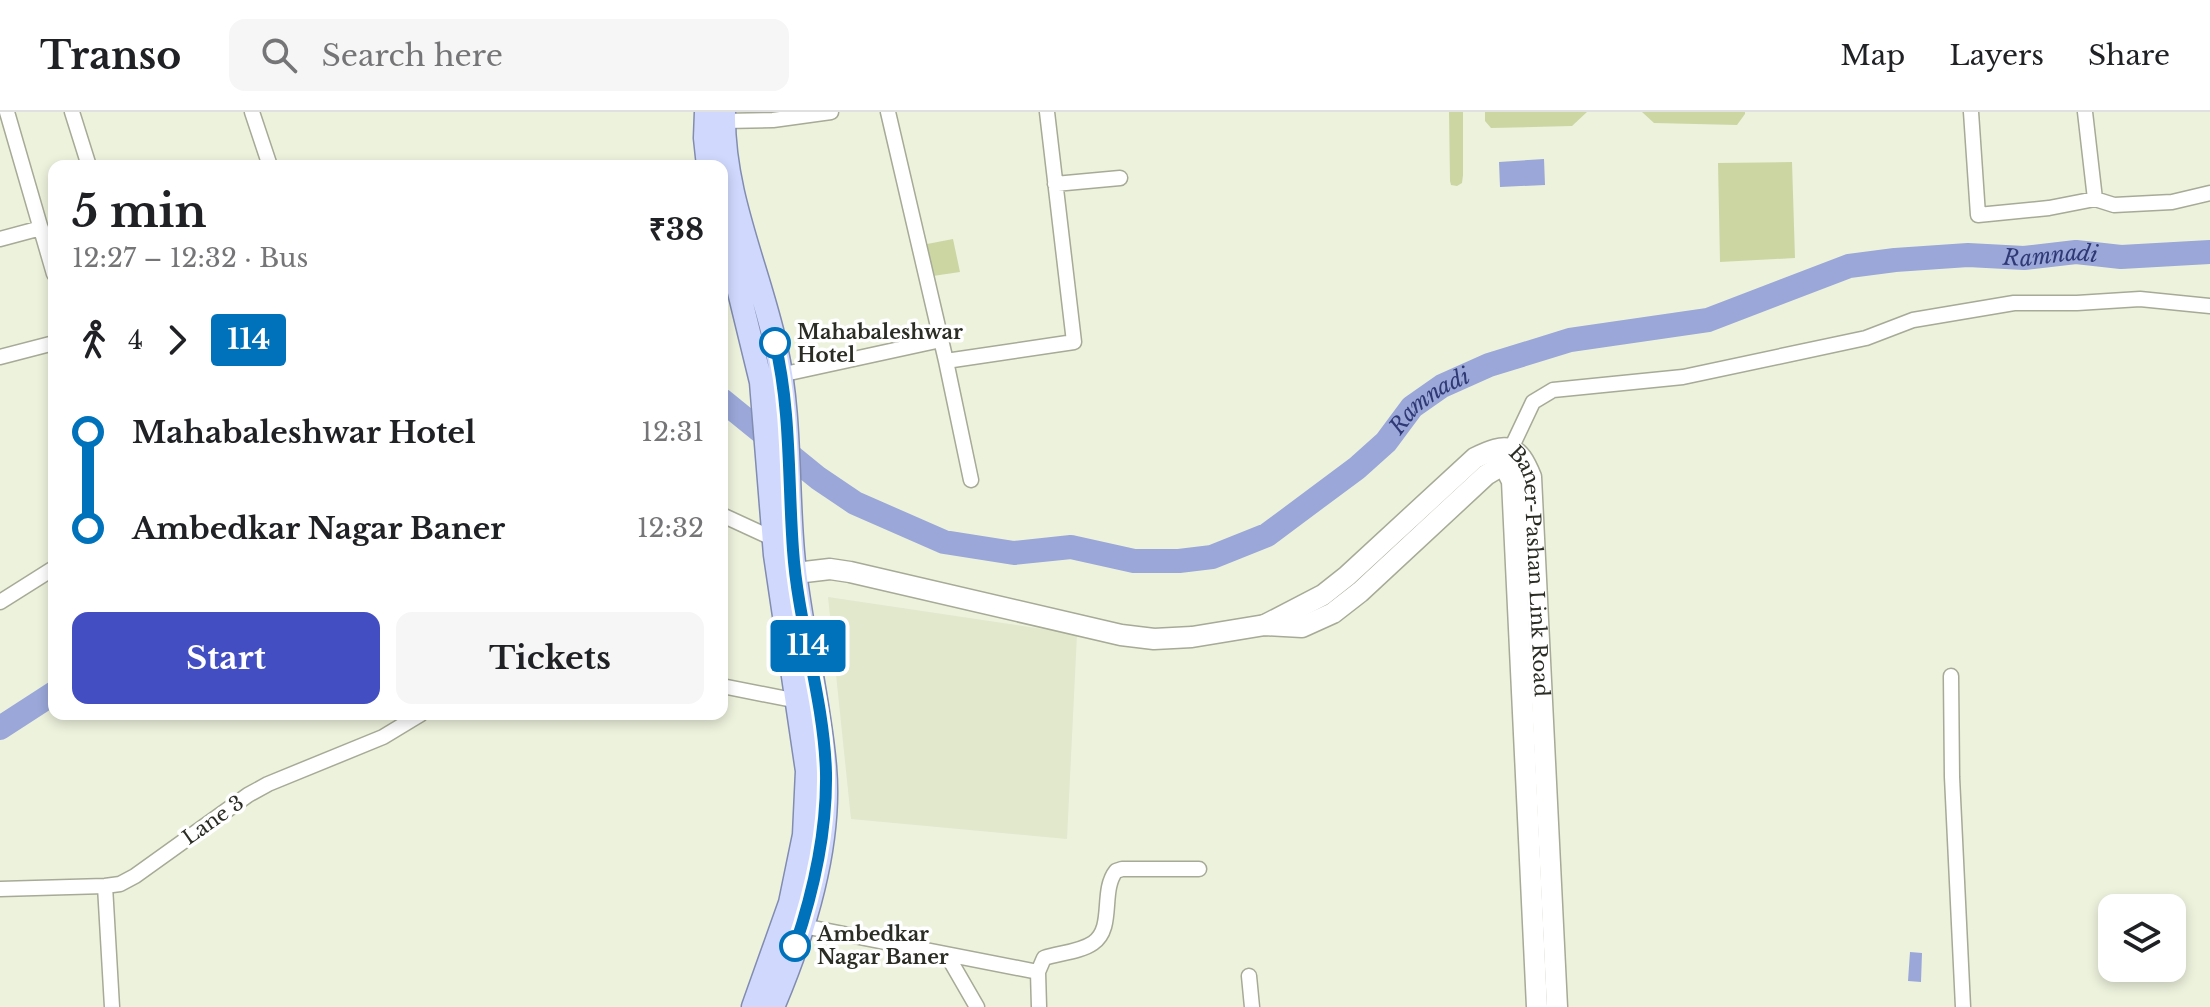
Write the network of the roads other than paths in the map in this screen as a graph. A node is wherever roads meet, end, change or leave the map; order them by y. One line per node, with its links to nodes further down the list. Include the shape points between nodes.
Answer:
1 (7, 112): 10 (street)
2 (72, 112): 11 (street)
3 (252, 112): 12 (street)
4 (831, 112): 9 (street, via 773,120)
5 (888, 112): 25 (street)
6 (1047, 112): 17 (street)
7 (1971, 112): 19 (street, via 1978,215)
8 (2085, 112): 19 (street)
9 (718, 115): 13 (main road); 14 (main road)
10 (6, 130): 20 (street)
11 (87, 160)
12 (268, 160)
13 (709, 160)
14 (726, 160)
15 (728, 169): 29 (main road, via 776,348)
16 (1120, 178): 17 (street)
17 (1055, 184): 28 (street, via 1074,342)
18 (2210, 193): 19 (street, via 2172,202 2114,205)
19 (2095, 199)
20 (41, 228): 21 (street); 23 (street)
21 (0, 239)
22 (728, 240): 29 (main road)
23 (48, 253)
24 (2210, 306): 30 (street, via 2140,299 2014,303 1913,320 1866,338 1683,377 1553,390 1533,402)
25 (941, 340): 28 (street); 29 (street)
26 (48, 345): 27 (street)
27 (0, 357)
28 (946, 361): 32 (street)
29 (774, 382): 31 (main road)
30 (1507, 458): 36 (street, Baner-Pashan Link Road, via 1360,592 1333,613 1302,627 1265,625 1154,639 850,572); 55 (street, Baner-Pashan Link Road); 56 (street, Baner-Pashan Link Road, via 1524,458 1531,477)
31 (780, 477): 34 (main road); 36 (main road)
32 (971, 480)
33 (728, 518): 34 (street)
34 (774, 539): 40 (main road)
35 (48, 572): 37 (street)
36 (796, 573): 45 (main road, via 826,770 822,837)
37 (0, 602)
38 (1951, 676): 57 (street)
39 (728, 687): 40 (street)
40 (798, 701): 45 (main road, via 807,807)
41 (411, 720): 43 (street, Lane 3, via 383,737 268,784 135,876)
42 (1199, 869): 47 (street, via 1116,871 1102,933 1094,942 1044,958)
43 (105, 886): 44 (street, Lane 3); 49 (street)
44 (0, 889)
45 (793, 923): 46 (street); 50 (main road); 51 (main road)
46 (947, 955): 47 (street); 52 (street)
47 (1038, 972): 53 (street)
48 (1249, 976): 54 (street)
49 (112, 1007)
50 (753, 1007)
51 (773, 1007)
52 (977, 1007)
53 (1039, 1007)
54 (1252, 1007)
55 (1537, 1007)
56 (1557, 1007)
57 (1963, 1007)

